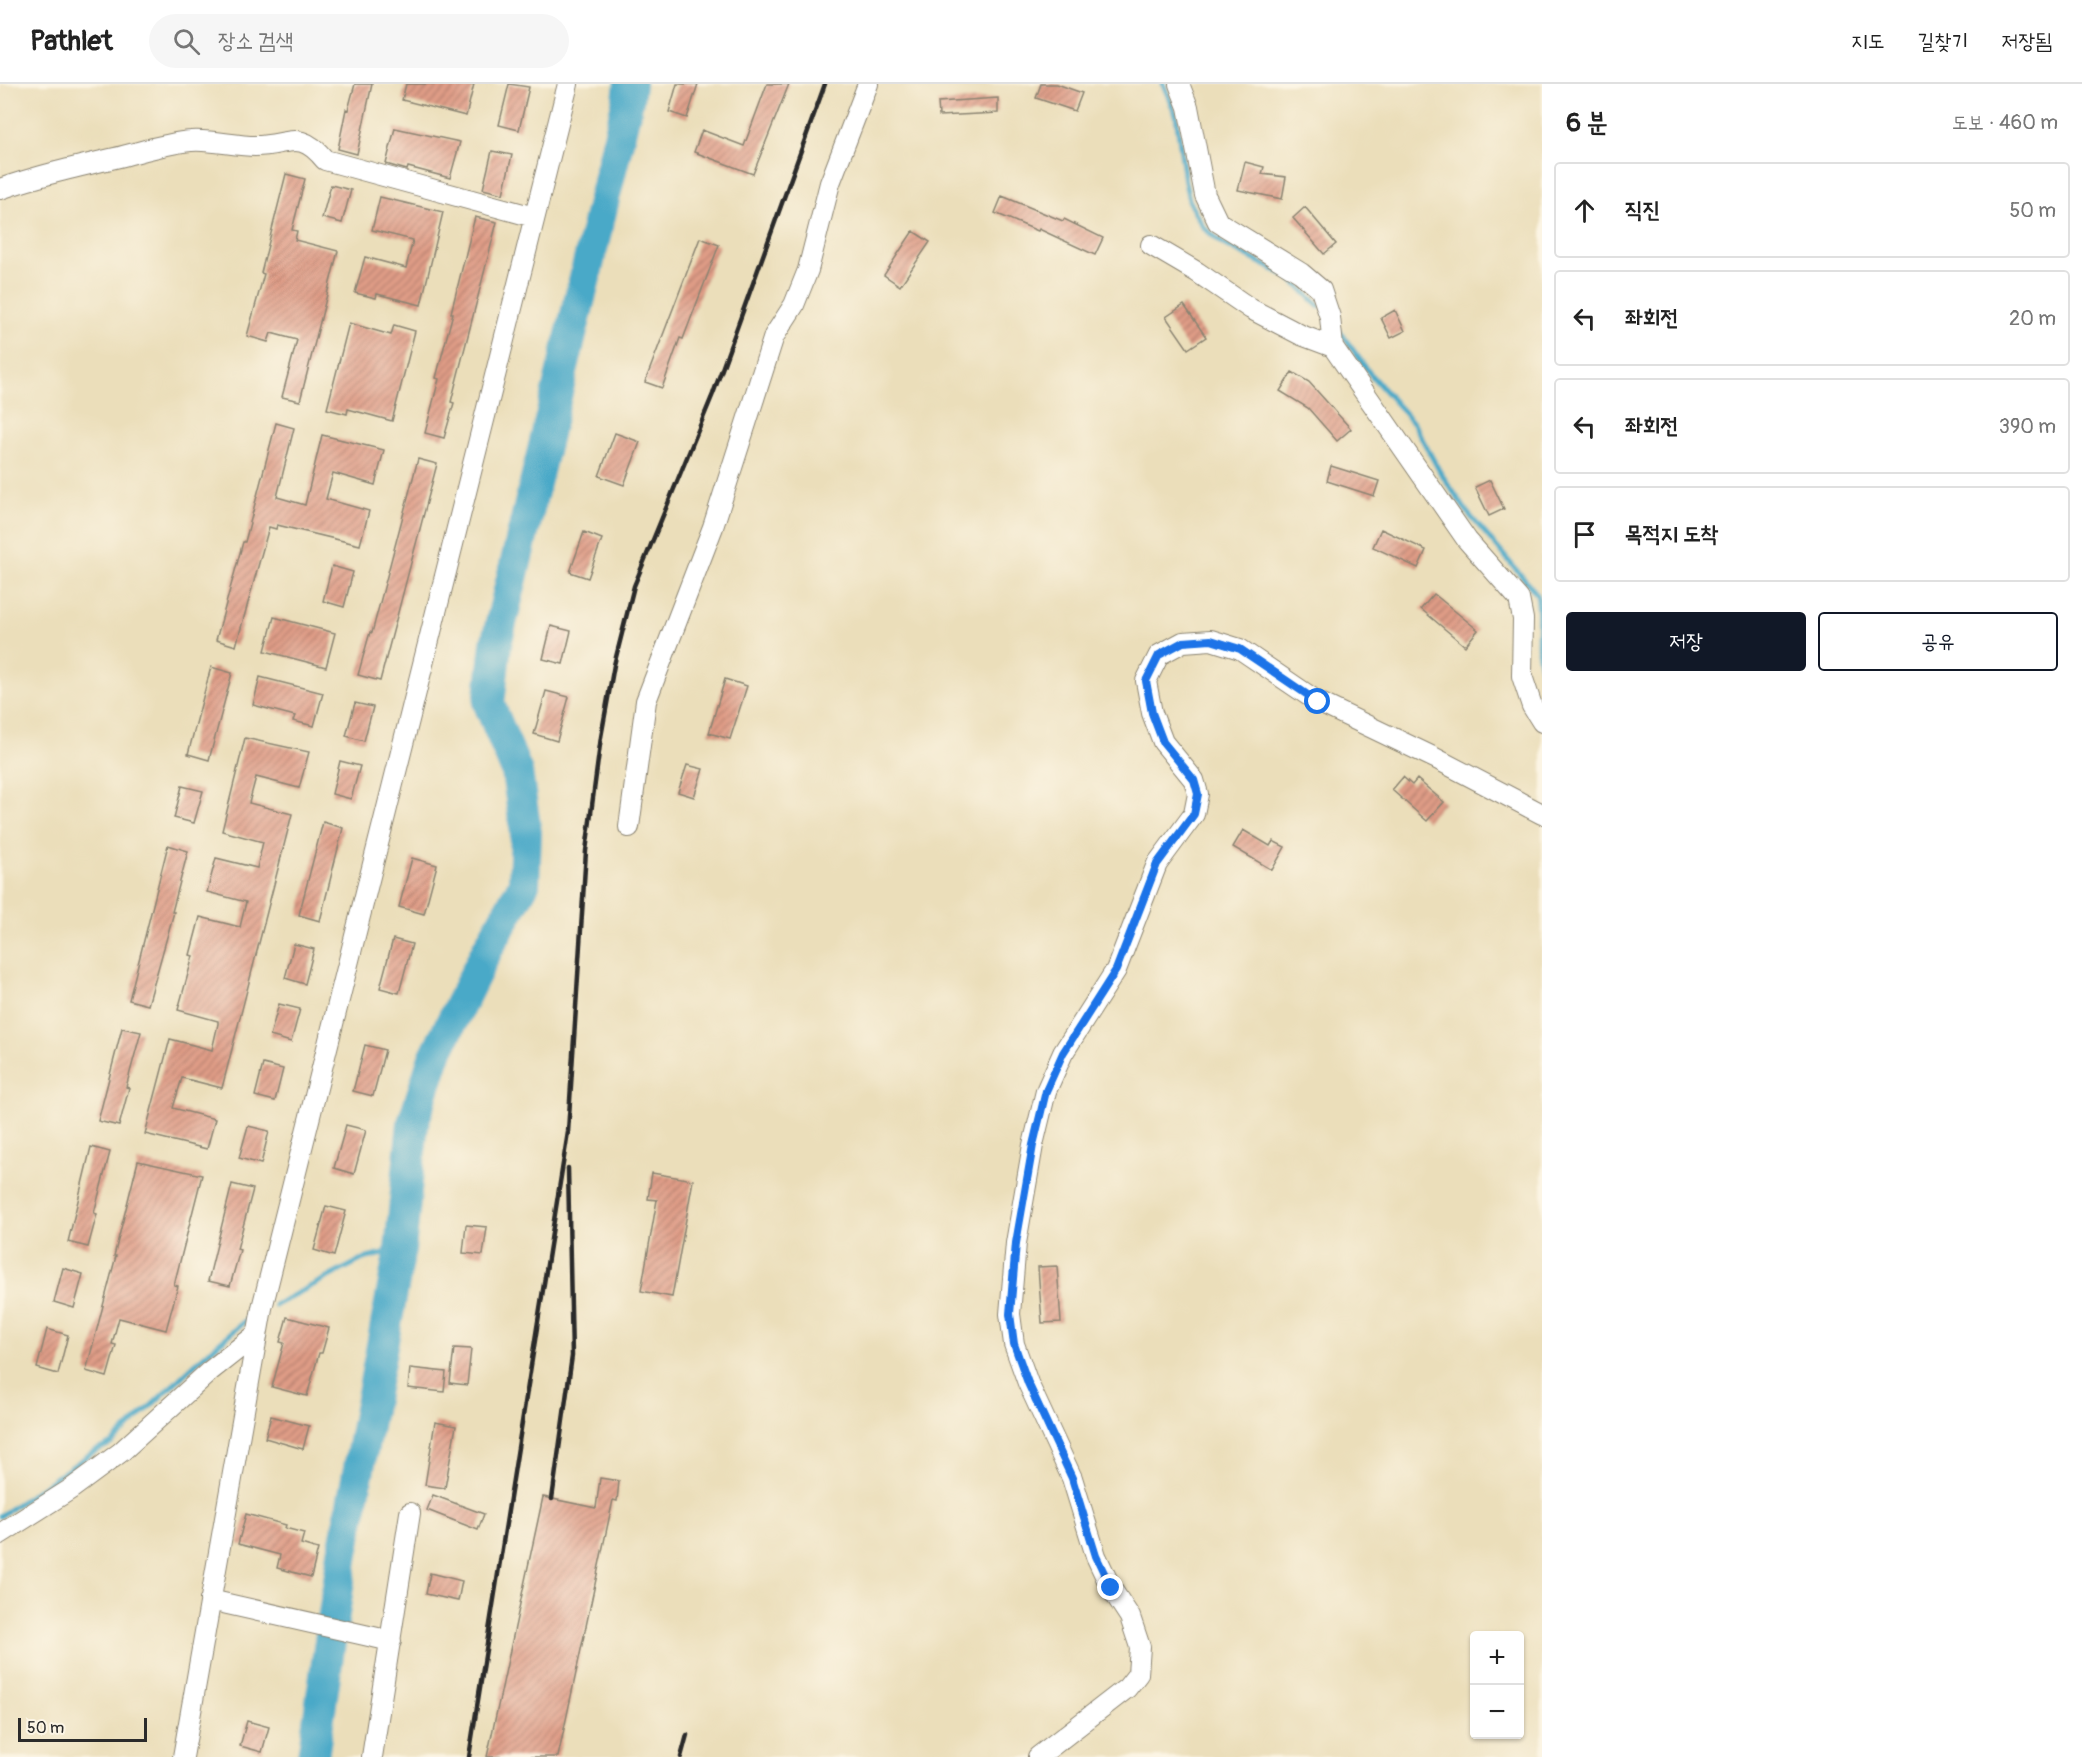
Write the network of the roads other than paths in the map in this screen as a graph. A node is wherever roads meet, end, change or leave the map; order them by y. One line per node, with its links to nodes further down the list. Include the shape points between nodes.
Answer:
1 (568, 84): 5 (street)
2 (868, 84): 10 (street, via 830,183 808,270 794,304 774,336 713,527 646,701)
3 (1179, 84): 7 (street, via 1188,107 1205,195 1218,222 1301,273 1321,290 1330,317)
4 (0, 189): 5 (street, via 27,179 193,140 236,146 289,141 314,147 325,160)
5 (534, 217): 11 (street)
6 (1151, 245): 7 (street, via 1251,309)
7 (1333, 347): 8 (street, via 1467,540 1518,599 1523,619 1522,676)
8 (1542, 722)
9 (1542, 814): 18 (street, via 1318,702 1240,649 1211,640 1183,642 1159,655 1146,681 1152,713 1163,742 1194,780 1198,794 1194,814 1157,864 1116,970 1063,1053 1046,1091 1016,1243 1010,1314 1014,1344 1072,1478 1096,1556 1130,1617 1140,1647 1138,1674 1126,1688)
10 (629, 827)
11 (256, 1334): 13 (street, via 122,1452); 14 (street)
12 (410, 1513): 15 (street)
13 (0, 1534)
14 (210, 1600): 15 (street); 16 (street)
15 (391, 1641): 17 (street)
16 (183, 1757)
17 (372, 1757)
18 (1038, 1757)

